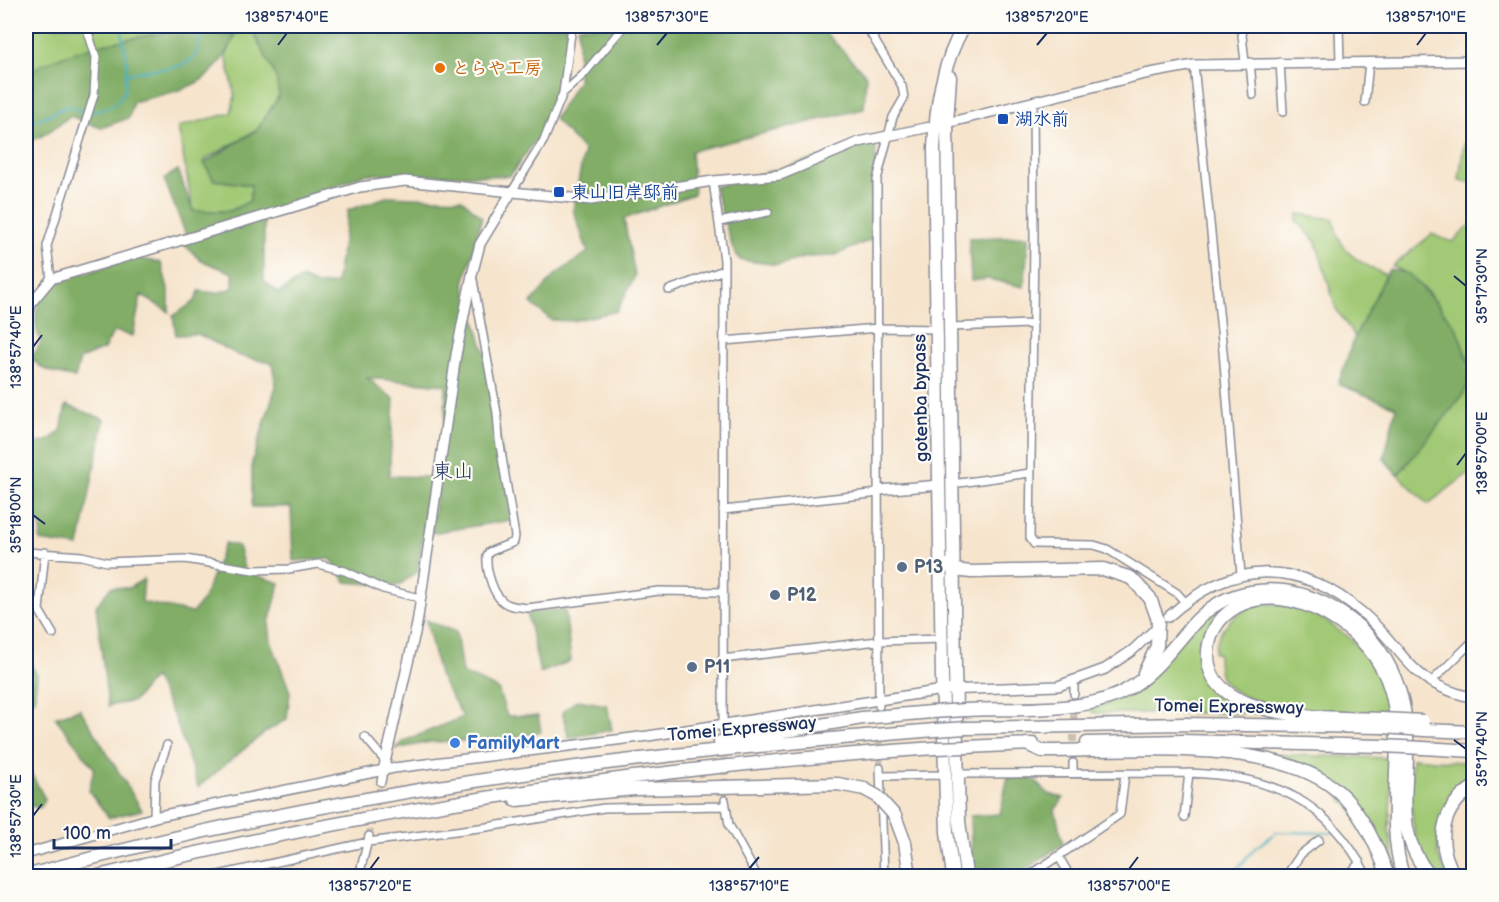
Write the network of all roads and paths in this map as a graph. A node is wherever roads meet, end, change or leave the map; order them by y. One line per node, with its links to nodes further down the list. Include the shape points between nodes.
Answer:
1 (86, 26): 27 (street, via 96,57 94,95 47,246)
2 (572, 26): 14 (street)
3 (624, 26): 14 (street)
4 (866, 26): 20 (street, via 902,86 904,98)
5 (965, 26): 19 (highway, gotenba bypass)
6 (1241, 26): 9 (street)
7 (1339, 26): 11 (street)
8 (1473, 61): 12 (street)
9 (1248, 62): 10 (street); 13 (street); 15 (street)
10 (1280, 62): 11 (street); 18 (street)
11 (1340, 62): 12 (street)
12 (1369, 62): 17 (street)
13 (1194, 65): 16 (street); 43 (street)
14 (563, 93): 22 (street, via 544,140)
15 (1253, 95)
16 (1033, 102): 19 (street); 30 (street)
17 (1365, 102)
18 (1283, 112)
19 (941, 125): 20 (street); 32 (highway, gotenba bypass)
20 (887, 136): 21 (street, via 859,142 780,175); 31 (street, via 878,180)
21 (713, 181): 22 (street, via 591,200); 24 (street)
22 (511, 193): 26 (street, via 480,244); 27 (street, via 405,181 360,187)
23 (768, 212): 24 (street)
24 (719, 222): 25 (street)
25 (724, 270): 28 (street); 33 (street)
26 (472, 276): 45 (street, via 515,536 514,542 487,556 490,579 501,598 506,604 527,608 659,591); 46 (street, via 456,355)
27 (51, 279): 29 (street, via 32,302)
28 (669, 290)
29 (26, 320)
30 (1031, 324): 32 (street); 34 (street)
31 (878, 328): 32 (street); 33 (street); 36 (street)
32 (944, 328): 35 (highway, gotenba bypass)
33 (724, 341): 37 (street)
34 (1030, 473): 35 (street); 47 (street, via 1030,538 1034,543 1107,549 1178,593)
35 (946, 484): 36 (street); 40 (highway, gotenba bypass); 41 (highway, gotenba bypass)
36 (879, 490): 37 (street); 53 (street)
37 (723, 510): 45 (street)
38 (26, 552): 39 (street)
39 (45, 552): 46 (street, via 107,562 185,559 253,570 318,564 345,571 383,589); 50 (street, via 39,610)
40 (941, 559): 41 (highway); 51 (highway, gotenba bypass)
41 (954, 570): 42 (highway); 44 (highway, gotenba bypass)
42 (971, 572): 44 (highway, via 960,578); 57 (highway, via 1103,569 1131,578 1156,609 1159,634 1152,662)
43 (1241, 575): 47 (street, via 1212,584); 56 (street, via 1270,573 1302,578 1333,592 1364,614 1413,670)
44 (954, 589): 58 (highway, gotenba bypass)
45 (722, 592): 54 (street)
46 (420, 598): 72 (street)
47 (1185, 602): 48 (street)
48 (1167, 617)
49 (1152, 632): 55 (street, via 1120,660)
50 (53, 634)
51 (942, 639): 53 (street); 59 (highway, gotenba bypass)
52 (1473, 640): 56 (street)
53 (878, 641): 54 (street); 62 (street)
54 (722, 659): 64 (street)
55 (1074, 682): 58 (street, via 1041,688); 60 (street)
56 (1430, 682): 61 (street)
57 (1131, 687): 70 (highway, bridge, via 1084,704 862,718); 109 (highway, via 1151,674 1203,615 1241,593 1267,589 1293,592 1339,611 1369,637 1398,682 1407,726 1404,819 1412,848)
58 (956, 689): 59 (street); 77 (highway, gotenba bypass)
59 (943, 690): 62 (street); 77 (highway, gotenba bypass)
60 (1074, 694)
61 (1473, 698)
62 (879, 703): 64 (street)
63 (1382, 723): 65 (highway, Tomei Expressway, bridge); 70 (highway, Tomei Expressway, bridge, via 967,728); 108 (highway, via 1254,707 1238,701 1218,683 1210,666 1213,631 1222,618 1241,605 1261,599 1283,600 1333,618 1370,651 1389,686 1397,719 1394,809)
64 (723, 727): 72 (street)
65 (1472, 732)
66 (365, 737): 72 (street)
67 (1026, 744): 69 (highway, Tomei Expressway, bridge, via 1183,741); 81 (highway, Tomei Expressway, bridge, via 935,748 635,775); 107 (highway, via 1042,751 1216,753 1296,767 1322,779 1344,796 1363,822)
68 (167, 745): 82 (street, via 155,780)
69 (1473, 751)
70 (632, 758): 92 (highway, Tomei Expressway, via 336,805)
71 (1073, 762): 74 (street)
72 (384, 766): 79 (street); 82 (street)
73 (880, 768): 78 (street)
74 (1073, 773): 76 (street); 77 (street)
75 (1189, 773): 76 (street); 83 (street); 89 (street, via 1252,781 1293,796 1336,827)
76 (1125, 774): 88 (street, via 1120,814)
77 (952, 775): 78 (street); 84 (highway); 99 (highway, via 947,832)
78 (881, 776): 98 (street)
79 (381, 782)
80 (1473, 787): 110 (highway, via 1455,804 1443,827 1443,851)
81 (430, 806): 91 (highway, bridge, via 635,789 838,784 877,796 895,816); 93 (highway, Tomei Expressway)
82 (154, 817): 87 (street)
83 (1184, 817)
84 (959, 821): 100 (highway); 101 (highway)
85 (369, 839): 90 (street); 96 (street); 97 (street, via 487,827 604,808 725,803 729,825)
86 (1318, 840): 104 (street)
87 (26, 854)
88 (1059, 857): 102 (street); 103 (street)
89 (1360, 862): 105 (street); 106 (street)
90 (262, 864): 94 (street); 95 (street)
91 (910, 873)
92 (26, 876)
93 (98, 876)
94 (214, 876)
95 (248, 876)
96 (359, 876)
97 (757, 876)
98 (884, 876)
99 (953, 876)
100 (960, 876)
101 (966, 876)
102 (1029, 876)
103 (1070, 876)
104 (1286, 876)
105 (1348, 876)
106 (1367, 876)
107 (1388, 876)
108 (1403, 876)
109 (1430, 876)
110 (1455, 876)

